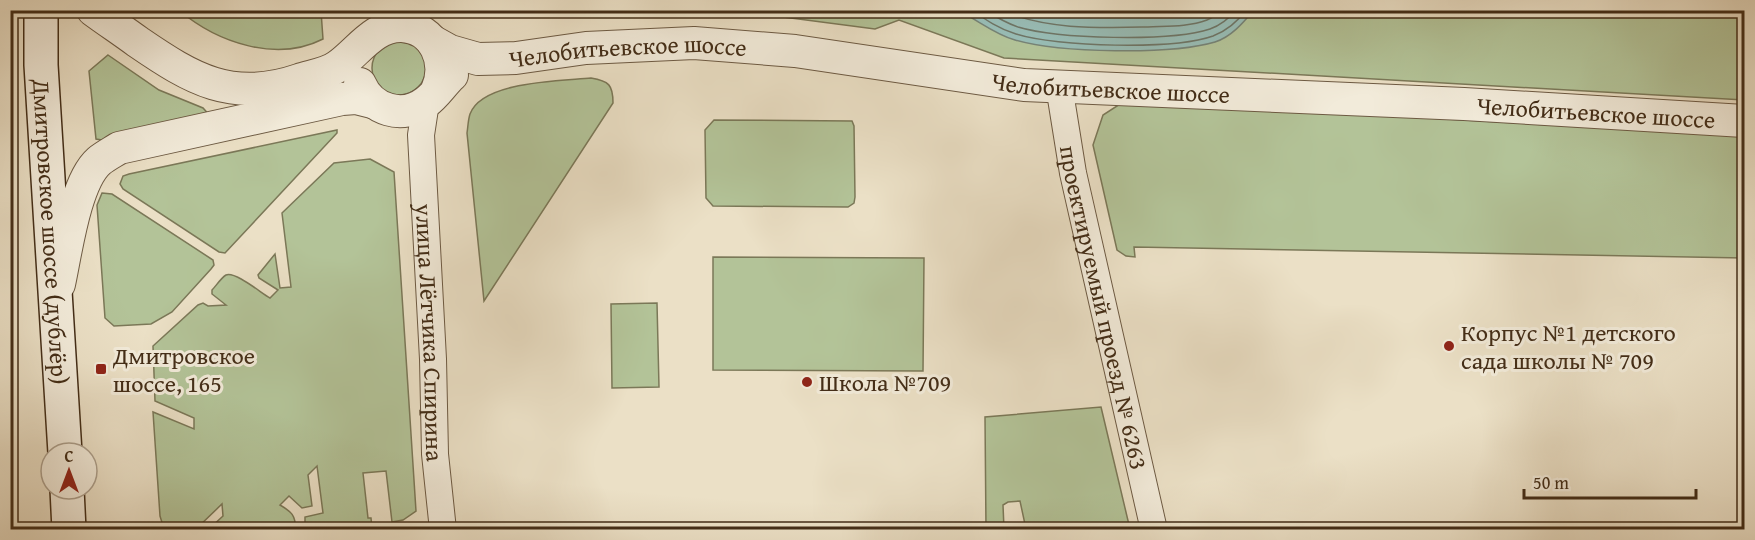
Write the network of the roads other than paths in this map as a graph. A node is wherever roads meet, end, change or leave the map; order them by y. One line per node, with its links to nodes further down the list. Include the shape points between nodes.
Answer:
1 (41, 10): 11 (main road, Дмитровское шоссе (дублёр))
2 (93, 10): 3 (street, via 163,60 209,83 229,87 287,84 334,69)
3 (381, 26): 4 (street, Челобитьевское шоссе); 8 (street, via 359,55 357,72 361,88)
4 (423, 28): 5 (street, Челобитьевское шоссе, via 450,51); 7 (street, via 442,61 442,76)
5 (478, 58): 6 (street, Челобитьевское шоссе, via 694,43 795,51 1024,85); 7 (street, Челобитьевское шоссе)
6 (1059, 86): 9 (street, Челобитьевское шоссе); 16 (street, проектируемый проезд № 6263, via 1073,173)
7 (432, 96): 8 (street, Челобитьевское шоссе, via 407,111); 10 (street, улица Лётчика Спирина)
8 (384, 106): 10 (street); 11 (street, Челобитьевское шоссе, via 356,98 342,99 119,148 99,161 78,199)
9 (1744, 121)
10 (421, 135): 15 (street, улица Лётчика Спирина, via 435,454)
11 (55, 302): 12 (main road, Дмитровское шоссе (дублёр))
12 (64, 441)
13 (68, 501): 14 (main road)
14 (69, 530)
15 (443, 530)
16 (1154, 530)

